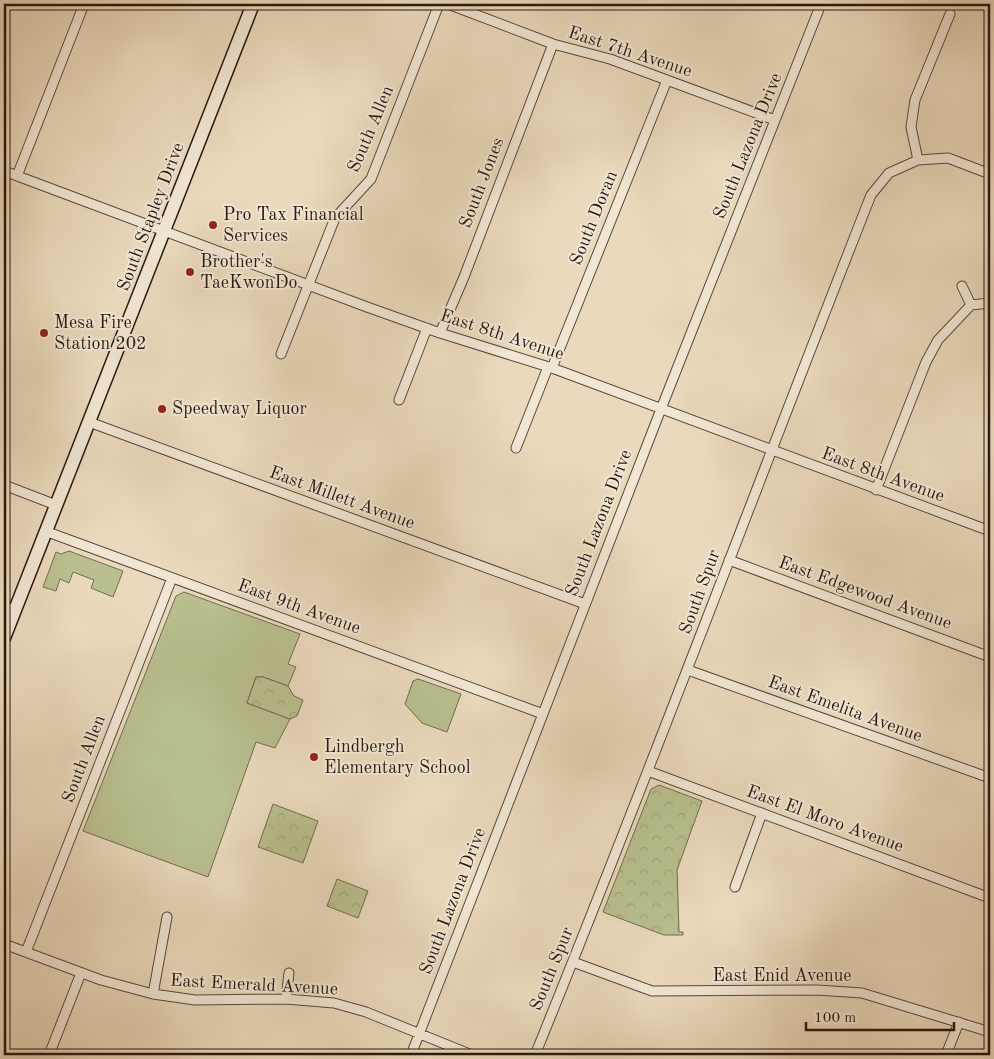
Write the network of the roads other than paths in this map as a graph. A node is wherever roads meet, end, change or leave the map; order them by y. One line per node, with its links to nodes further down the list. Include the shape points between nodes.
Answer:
1 (84, 4): 13 (street)
2 (253, 4): 14 (main road, South Stapley Drive)
3 (439, 4): 15 (street, South Allen, via 371,179 335,218)
4 (448, 4): 7 (street, East 7th Avenue)
5 (821, 4): 9 (street, South Lazona Drive)
6 (950, 14): 10 (street, via 915,100 911,127)
7 (553, 44): 8 (street, East 7th Avenue, via 610,59); 20 (street, South Jones)
8 (667, 80): 9 (street, East 7th Avenue); 22 (street, South Doran)
9 (775, 120): 24 (street, South Lazona Drive)
10 (918, 160): 12 (street, South Spur, via 948,158); 27 (street, South Spur, via 889,172 871,195)
11 (4, 171): 13 (street, East 8th Avenue)
12 (990, 174)
13 (17, 176): 14 (street, East 8th Avenue)
14 (164, 232): 15 (street, East 8th Avenue); 25 (main road, South Stapley Drive)
15 (308, 285): 19 (street, East 8th Avenue); 21 (street, South Allen)
16 (962, 286): 18 (street)
17 (990, 303): 18 (street)
18 (971, 305): 29 (street, via 938,340 926,362)
19 (427, 328): 20 (street, East 8th Avenue); 23 (street)
20 (440, 333): 22 (street, East 8th Avenue)
21 (281, 354)
22 (550, 367): 24 (street, East 8th Avenue); 26 (street, South Doran)
23 (399, 400)
24 (660, 409): 27 (street, East 8th Avenue); 35 (street, South Lazona Drive)
25 (89, 422): 30 (main road, South Stapley Drive); 35 (street, East Millett Avenue)
26 (516, 448)
27 (770, 451): 29 (street, East 8th Avenue); 33 (street, South Spur)
28 (4, 485): 30 (street)
29 (876, 490): 32 (street, East 8th Avenue)
30 (56, 505): 31 (main road, South Stapley Drive)
31 (46, 531): 34 (street, East 9th Avenue); 36 (main road, South Stapley Drive)
32 (990, 531)
33 (728, 560): 38 (street, East Edgewood Avenue); 39 (street, South Spur)
34 (172, 578): 40 (street, East 9th Avenue); 48 (street, South Allen)
35 (585, 604): 40 (street, South Lazona Drive)
36 (9, 608): 37 (main road, South Stapley Drive)
37 (4, 638)
38 (990, 657)
39 (688, 670): 41 (street, South Spur); 42 (street, East Emelita Avenue)
40 (542, 714): 56 (street, South Lazona Drive)
41 (648, 771): 43 (street, East El Moro Avenue); 49 (street, South Spur)
42 (990, 778)
43 (762, 813): 44 (street); 45 (street, East El Moro Avenue)
44 (735, 887)
45 (990, 898)
46 (167, 917): 52 (street)
47 (4, 944): 48 (street, East Emerald Avenue)
48 (26, 952): 50 (street, East Emerald Avenue)
49 (573, 962): 54 (street, East Enid Avenue, via 652,991 845,991 862,993); 60 (street, South Spur)
50 (81, 973): 52 (street, East Emerald Avenue); 57 (street)
51 (289, 973): 53 (street)
52 (152, 994): 53 (street, East Emerald Avenue, via 221,1001)
53 (286, 999): 56 (street, East Emerald Avenue, via 334,1003)
54 (959, 1022): 55 (street, East Enid Avenue); 61 (street)
55 (990, 1032)
56 (420, 1034): 58 (street, South Lazona Drive); 59 (street, East Emerald Avenue)
57 (49, 1055)
58 (411, 1055)
59 (472, 1055)
60 (535, 1055)
61 (946, 1055)

